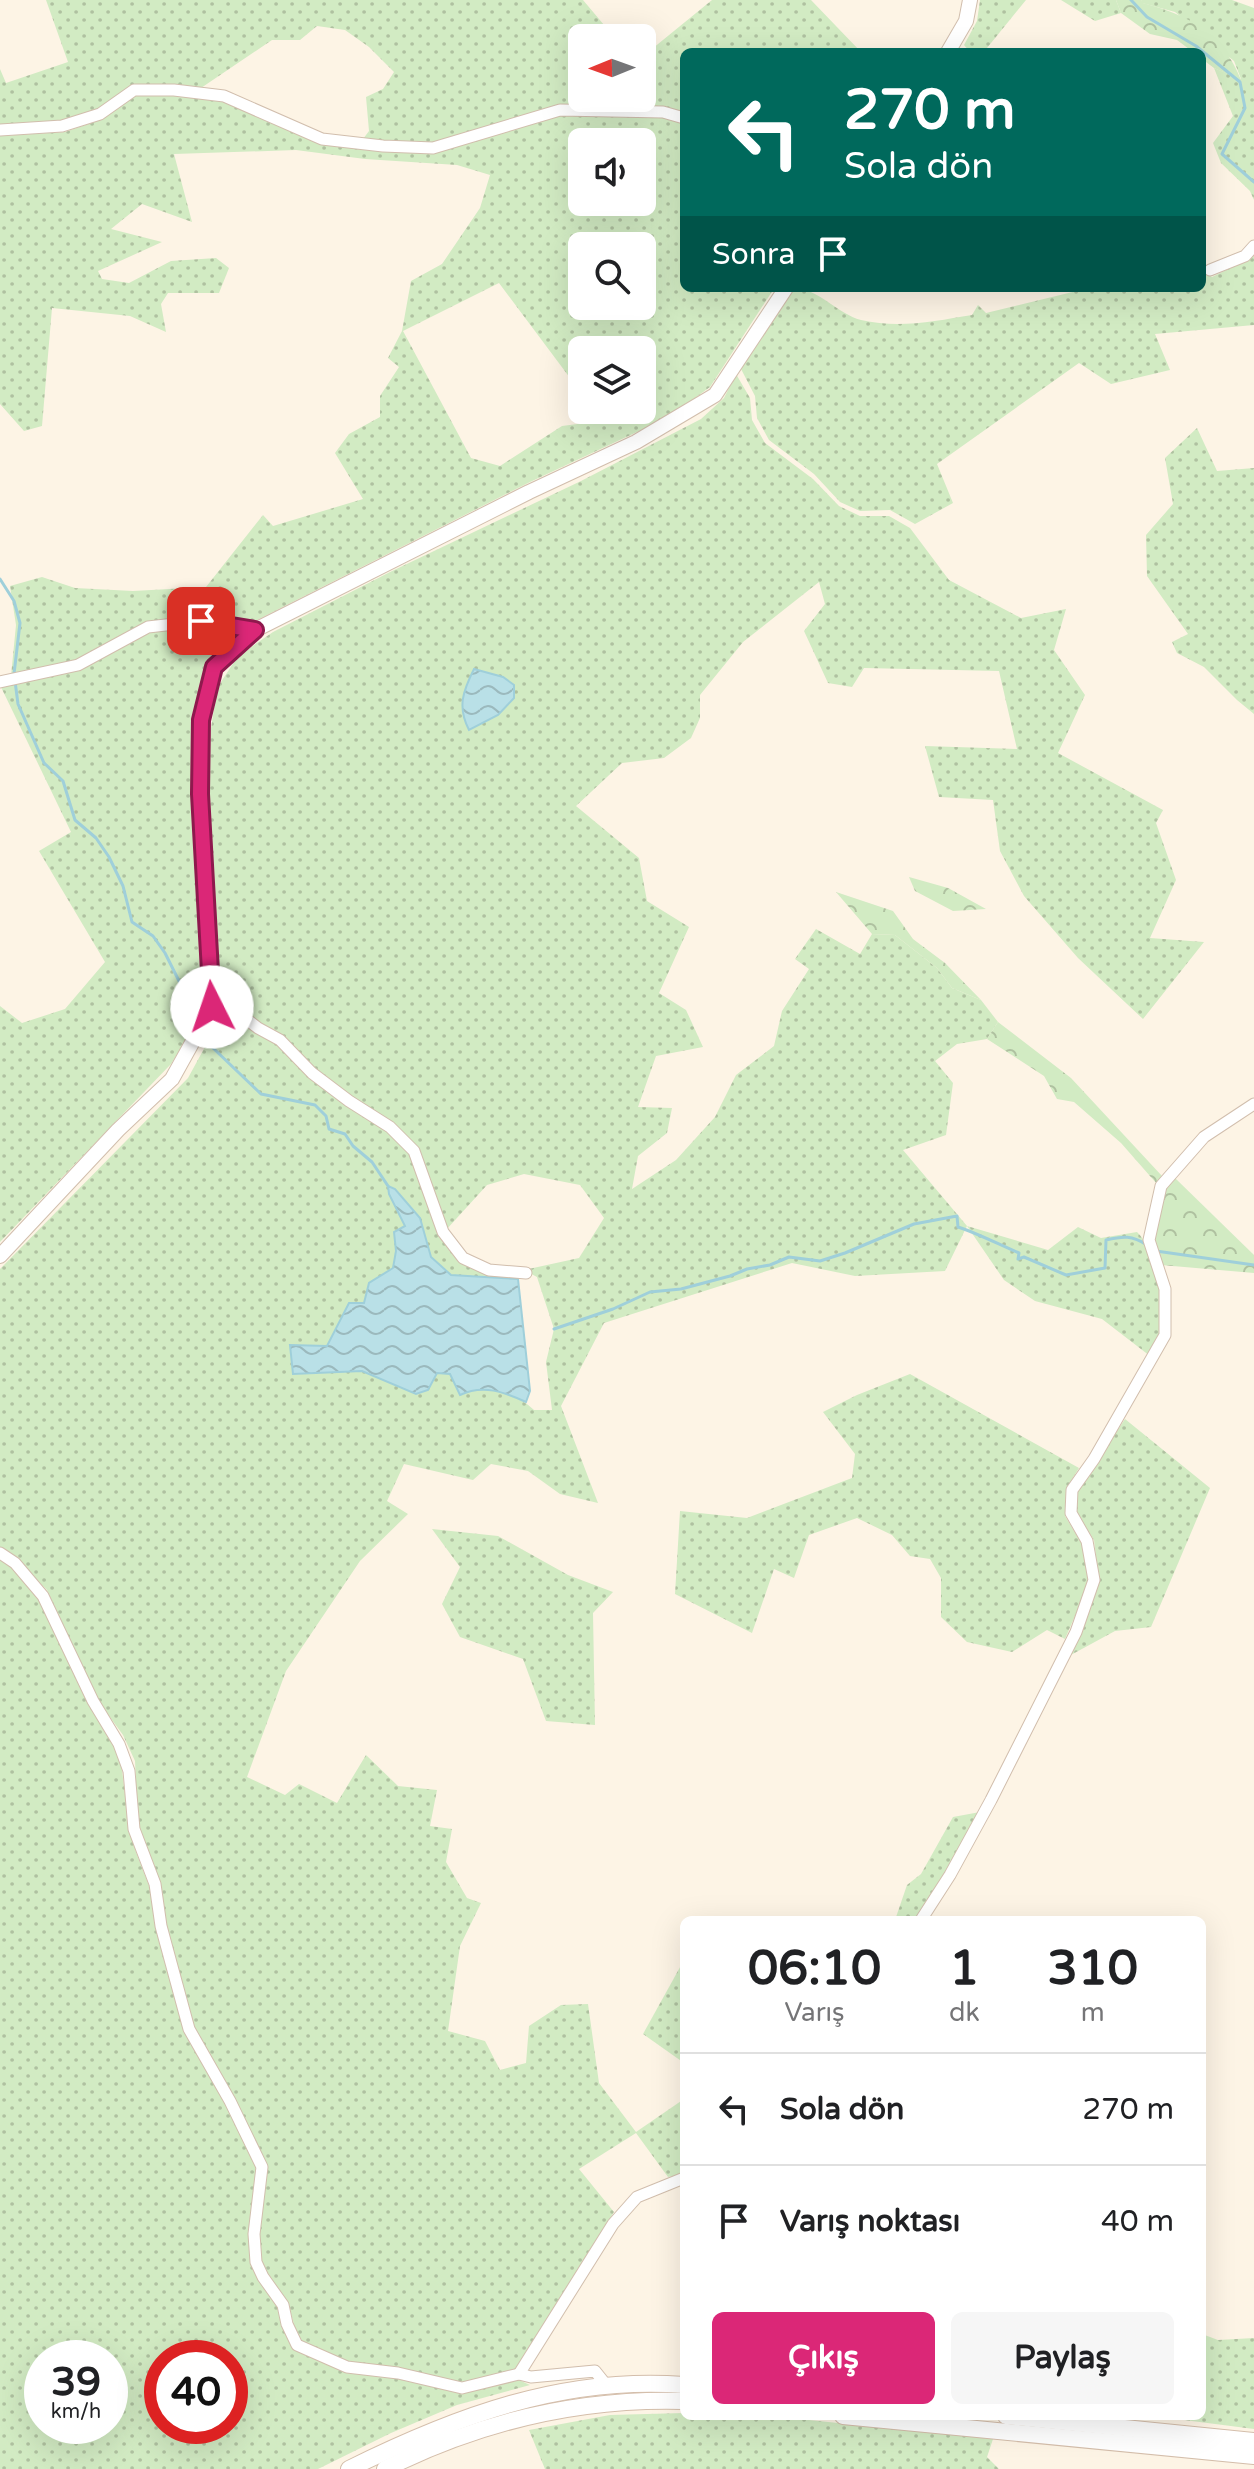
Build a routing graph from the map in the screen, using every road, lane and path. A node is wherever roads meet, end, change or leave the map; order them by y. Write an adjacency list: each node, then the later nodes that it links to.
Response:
1 (970, 0): 2 (street)
2 (950, 48)
3 (680, 117): 4 (street)
4 (0, 130)
5 (1254, 246): 6 (street)
6 (1210, 270)
7 (783, 292): 8 (street)
8 (255, 630): 9 (street); 10 (street)
9 (0, 682)
10 (211, 992): 12 (street); 13 (street)
11 (1254, 1104): 15 (street)
12 (0, 1256)
13 (526, 1273)
14 (0, 1553): 17 (street)
15 (924, 1916)
16 (680, 2180): 17 (street)
17 (519, 2374): 19 (street)
18 (680, 2385): 19 (main road)
19 (607, 2386): 25 (main road)
20 (680, 2401): 26 (main road)
21 (884, 2420): 24 (main road)
22 (1046, 2420): 23 (main road)
23 (1254, 2441)
24 (1254, 2456)
25 (349, 2469)
26 (385, 2469)

